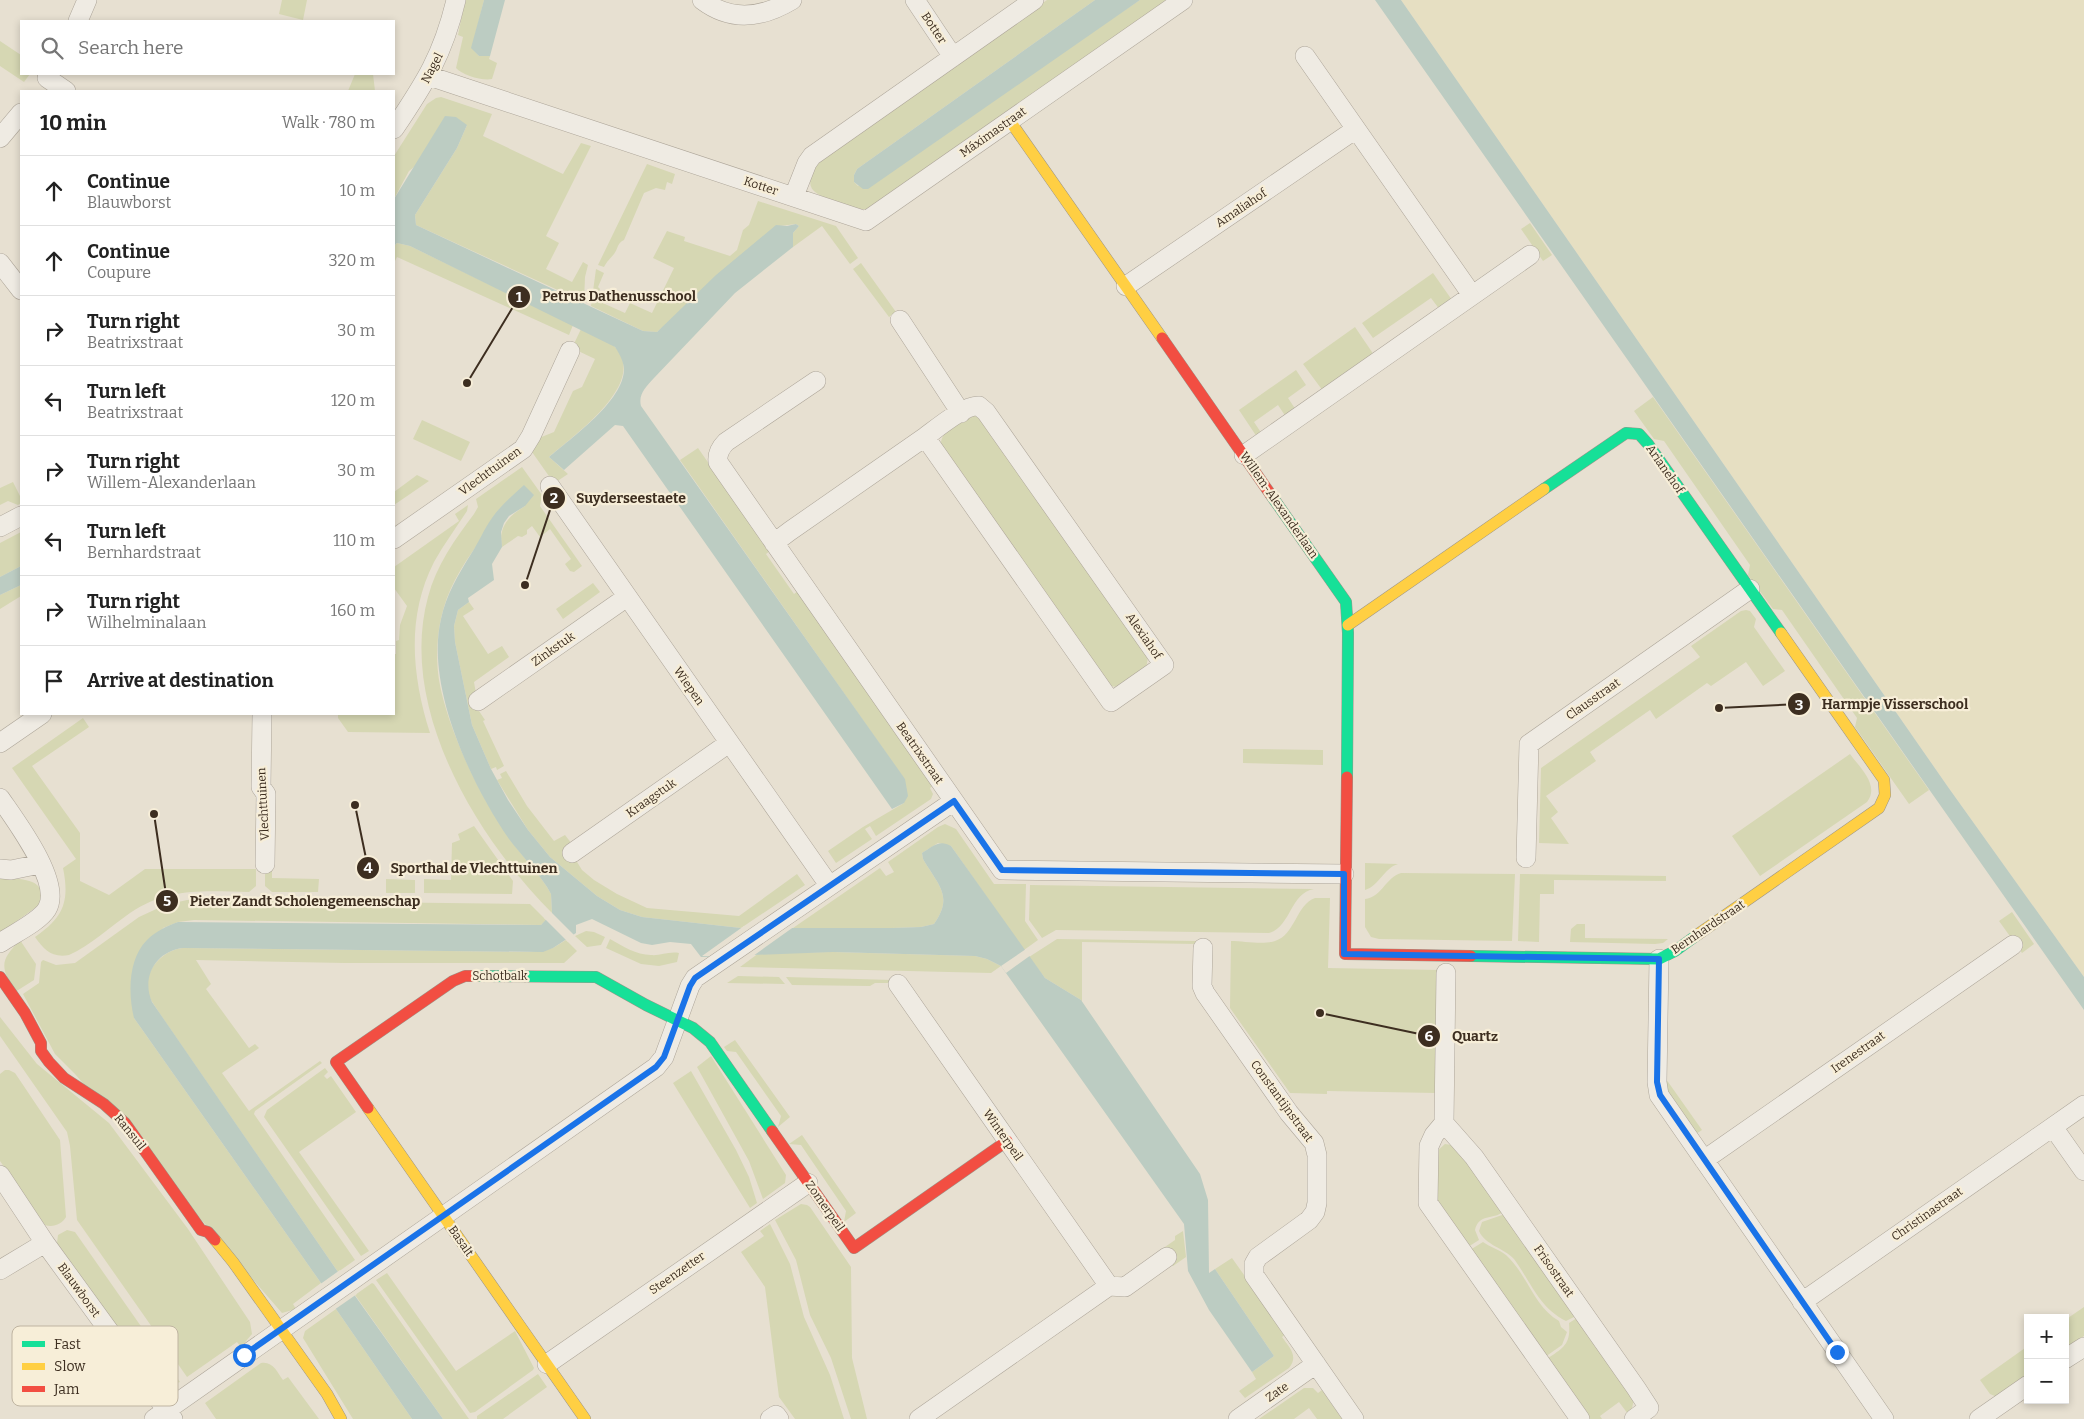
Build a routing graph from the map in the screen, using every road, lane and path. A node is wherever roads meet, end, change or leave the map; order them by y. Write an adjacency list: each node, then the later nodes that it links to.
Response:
1 (87, 0): 8 (street)
2 (456, 0): 11 (street, Nagel)
3 (702, 0): 4 (street)
4 (792, 0)
5 (915, 0): 10 (street, Botter)
6 (1034, 0): 10 (street, Kotter)
7 (1183, 0): 15 (street, Máximastraat)
8 (78, 20)
9 (1305, 56): 17 (street)
10 (953, 57): 19 (street, Kotter)
11 (429, 76): 16 (street, Nagel); 19 (street, Kotter)
12 (45, 81): 13 (street)
13 (64, 90)
14 (20, 114): 18 (street)
15 (1010, 121): 19 (street, Máximastraat); 22 (street, Willem-Alexanderlaan)
16 (395, 127)
17 (1356, 129): 22 (street, Amaliahof); 24 (street)
18 (0, 138)
19 (794, 196)
20 (1530, 255): 24 (street)
21 (0, 263): 23 (street)
22 (1126, 286): 30 (street, Willem-Alexanderlaan)
23 (20, 289)
24 (1472, 296): 30 (street)
25 (900, 320): 28 (street)
26 (570, 351): 34 (street, Vlechttuinen)
27 (816, 381): 35 (street, Beatrixstraat)
28 (961, 413): 29 (street, Alexiahof); 29 (street, Alexiahof)
29 (925, 437): 35 (street, Alexiahof)
30 (1244, 455): 38 (street, Willem-Alexanderlaan)
31 (550, 486): 37 (street, Wiepen)
32 (20, 517): 33 (street)
33 (0, 527)
34 (395, 538)
35 (774, 543): 46 (street, Beatrixstraat)
36 (1750, 589): 38 (street, Arianehof); 44 (street, Arianehof); 48 (street, Clausstraat)
37 (627, 597): 39 (street, Zinkstuk); 43 (street, Wiepen)
38 (1348, 625): 52 (street, Willem-Alexanderlaan)
39 (478, 701)
40 (41, 715): 42 (street)
41 (262, 715): 50 (street, Vlechttuinen)
42 (0, 743)
43 (729, 743): 47 (street, Kraagstuk); 53 (street, Wiepen)
44 (1885, 795): 58 (street, Bernhardstraat)
45 (0, 798): 49 (street)
46 (954, 801): 52 (street, Beatrixstraat); 53 (street, Blauwborst)
47 (572, 853)
48 (1526, 858)
49 (40, 864): 51 (street); 54 (street)
50 (265, 864)
51 (0, 869)
52 (1344, 874): 57 (street, Willem-Alexanderlaan)
53 (829, 885): 62 (street, Blauwborst)
54 (0, 943)
55 (2013, 945): 70 (street, Irenestraat)
56 (1203, 948): 87 (street, Constantijnstraat)
57 (1344, 954): 58 (street, Bernhardstraat)
58 (1659, 959): 70 (street)
59 (1446, 973): 67 (street)
60 (0, 977): 64 (street, Ransuil)
61 (898, 984): 69 (street, Winterpeil)
62 (679, 1021): 65 (street, Schotbalk); 73 (street, Zomerpeil); 74 (street, Blauwborst)
63 (26, 1042): 64 (street, Ransuil)
64 (41, 1051): 75 (street, Ransuil)
65 (336, 1062): 74 (street, Basalt)
66 (2084, 1105): 68 (street, Christinastraat)
67 (1444, 1123): 99 (street); 100 (street, Frisostraat)
68 (2054, 1127): 71 (street); 81 (street, Christinastraat)
69 (1007, 1141): 73 (street, Zomerpeil); 80 (street, Winterpeil)
70 (1704, 1160): 81 (street)
71 (2084, 1171)
72 (0, 1174): 76 (street, Blauwborst)
73 (808, 1183): 86 (street, Steenzetter)
74 (444, 1216): 83 (street, Blauwborst); 86 (street, Basalt)
75 (200, 1230): 77 (street, Ransuil); 83 (street, Ransuil)
76 (45, 1243): 79 (street); 82 (street, Blauwborst)
77 (205, 1246)
78 (1167, 1257): 80 (street)
79 (0, 1270)
80 (1109, 1286): 96 (street)
81 (1802, 1302): 101 (street)
82 (102, 1326)
83 (271, 1337): 90 (street, Blauwborst); 92 (street, Ransuil)
84 (2084, 1346): 85 (street)
85 (2069, 1356)
86 (547, 1364): 93 (street, Basalt)
87 (1316, 1364): 97 (street, Zate); 98 (street, Constantijnstraat)
88 (2024, 1388): 102 (street)
89 (178, 1406): 91 (street, Blauwborst)
90 (178, 1406)
91 (164, 1416)
92 (340, 1419)
93 (585, 1419)
94 (770, 1419): 95 (street)
95 (779, 1419)
96 (919, 1419)
97 (1238, 1419)
98 (1354, 1419)
99 (1580, 1419)
100 (1634, 1419)
101 (1884, 1419)
102 (1980, 1419)

